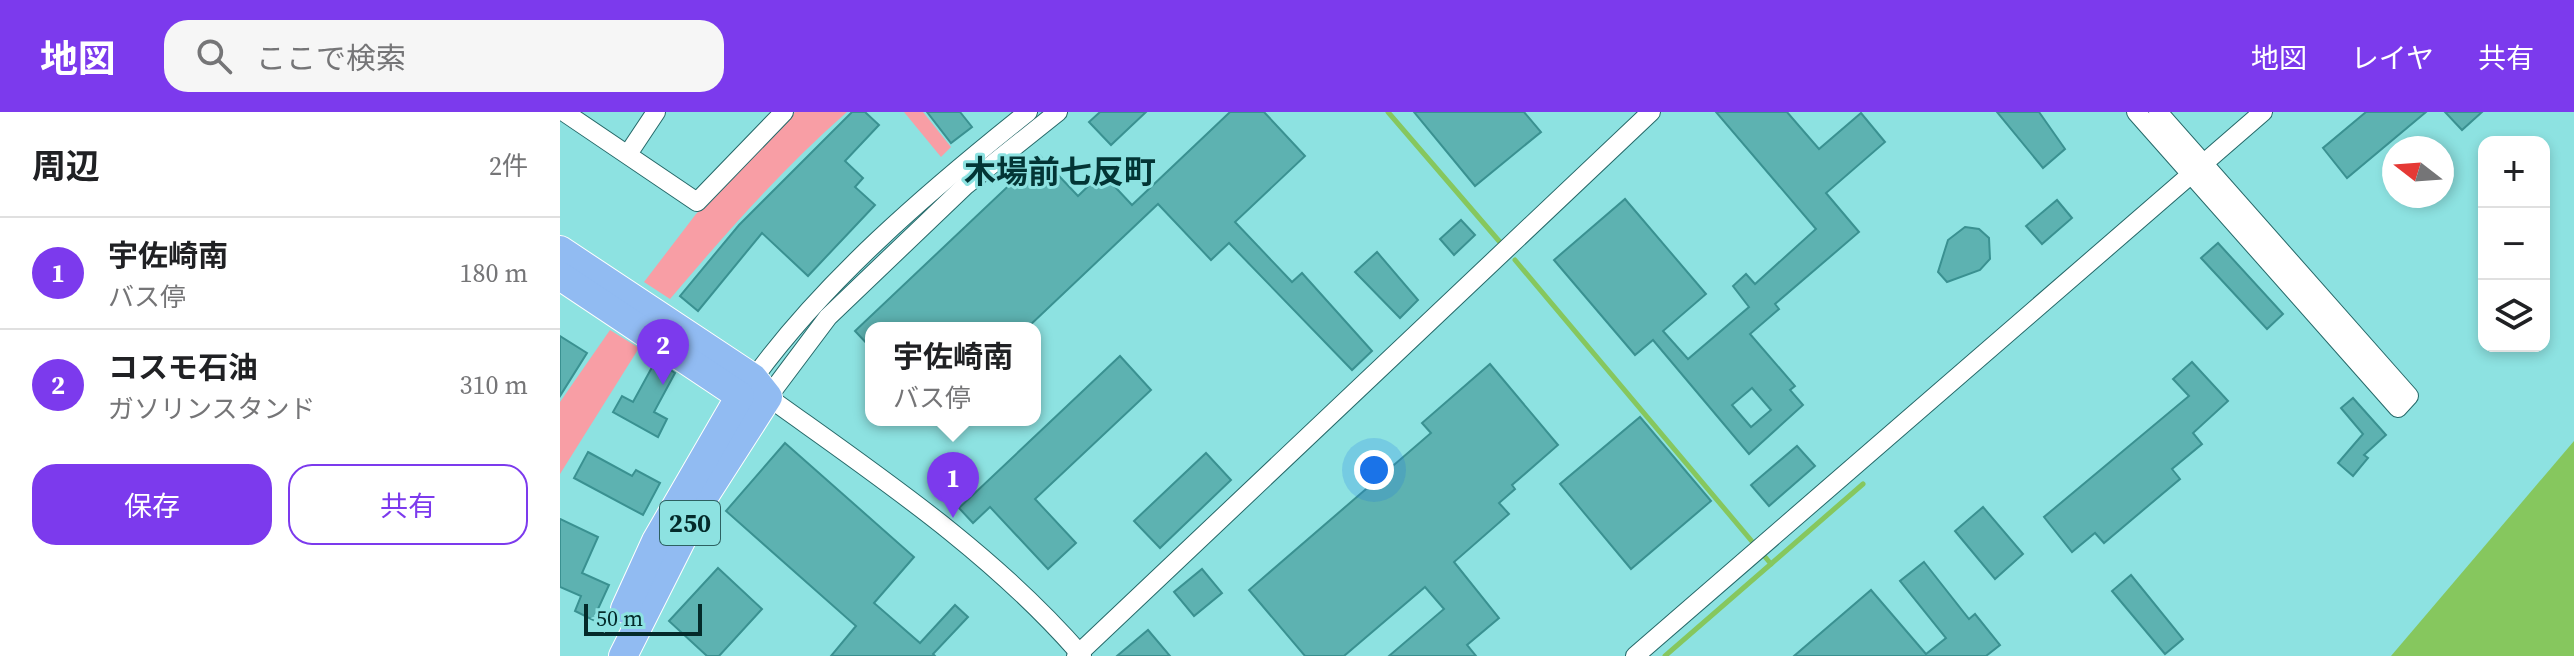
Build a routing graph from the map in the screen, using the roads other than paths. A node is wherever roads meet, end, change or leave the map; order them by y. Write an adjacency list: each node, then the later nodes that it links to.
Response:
1 (564, 112): 10 (street)
2 (656, 112): 10 (street)
3 (784, 112): 10 (street)
4 (1028, 112): 15 (street)
5 (1058, 112): 15 (street)
6 (1651, 112): 16 (street)
7 (2136, 112): 12 (street)
8 (2158, 112): 11 (street)
9 (2263, 112): 11 (street)
10 (628, 154)
11 (2202, 162): 12 (street); 12 (street)
12 (2188, 176): 19 (street)
13 (560, 250): 15 (highway)
14 (560, 276): 15 (highway)
15 (754, 390): 16 (street); 17 (highway, 250); 18 (highway, 250)
16 (1079, 655)
17 (603, 656)
18 (623, 656)
19 (1635, 656)

